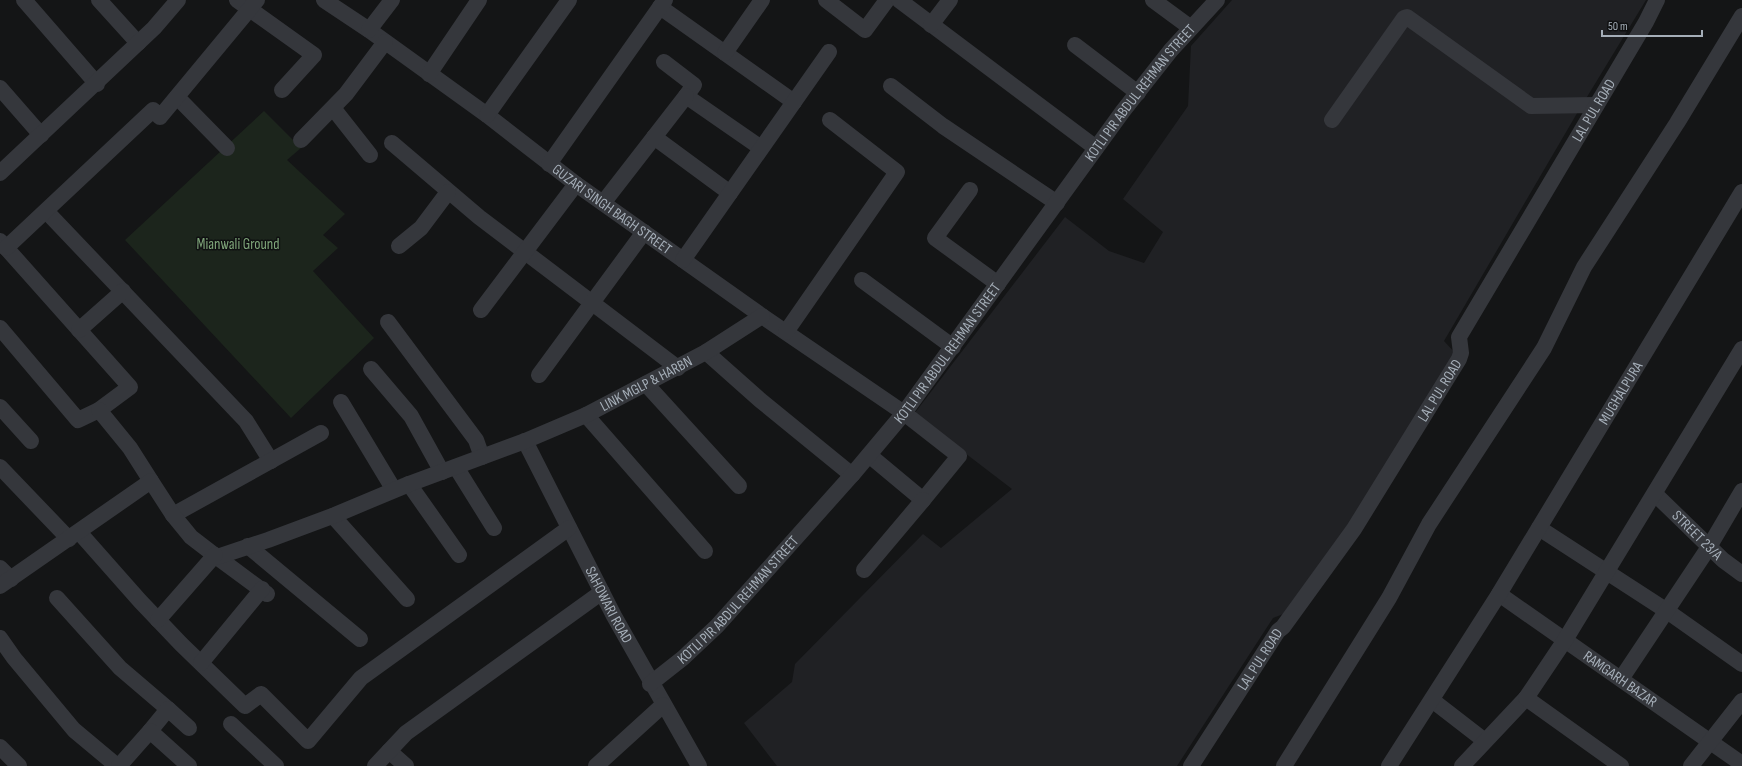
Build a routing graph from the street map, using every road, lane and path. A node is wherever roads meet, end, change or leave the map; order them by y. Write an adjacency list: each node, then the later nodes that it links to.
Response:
1 (24, 0): 29 (street)
2 (99, 0): 23 (street)
3 (178, 0): 23 (street)
4 (324, 0): 21 (street, GUZARI SINGH BAGH STREET)
5 (392, 0): 21 (street)
6 (479, 0): 28 (street)
7 (569, 0): 39 (street)
8 (762, 0): 26 (street)
9 (826, 0): 10 (street)
10 (887, 0)
11 (898, 0): 19 (street)
12 (950, 0): 19 (street)
13 (1153, 0): 20 (street)
14 (1216, 0): 20 (street, KOTLI PIR ABDUL REHMAN STREET)
15 (1657, 0): 37 (street, LAL PUL ROAD)
16 (248, 3): 32 (street); 35 (street)
17 (663, 3): 26 (street); 50 (street)
18 (1742, 16): 154 (street)
19 (932, 25): 48 (street)
20 (1192, 28): 33 (street, KOTLI PIR ABDUL REHMAN STREET)
21 (369, 30): 22 (street, GUZARI SINGH BAGH STREET)
22 (385, 42): 28 (street, GUZARI SINGH BAGH STREET); 38 (street)
23 (138, 43): 29 (street)
24 (1075, 45): 33 (street)
25 (829, 52): 36 (street)
26 (725, 53): 36 (street)
27 (664, 62): 34 (street)
28 (429, 74): 39 (street, GUZARI SINGH BAGH STREET)
29 (97, 84): 42 (street)
30 (891, 86): 58 (street)
31 (0, 88): 42 (street)
32 (282, 90)
33 (1138, 93): 48 (street, KOTLI PIR ABDUL REHMAN STREET)
34 (686, 96): 43 (street); 47 (street)
35 (177, 97): 46 (street); 59 (street)
36 (794, 102): 47 (street)
37 (1596, 105): 41 (street); 153 (street, LAL PUL ROAD)
38 (333, 108): 44 (street); 49 (street)
39 (487, 115): 50 (street, GUZARI SINGH BAGH STREET)
40 (830, 120): 74 (street)
41 (1332, 120)
42 (41, 135): 51 (street)
43 (654, 137): 55 (street); 57 (street)
44 (301, 140)
45 (392, 143): 54 (street)
46 (227, 148)
47 (761, 148): 55 (street)
48 (1096, 148): 58 (street, KOTLI PIR ABDUL REHMAN STREET)
49 (370, 155)
50 (549, 164): 52 (street, GUZARI SINGH BAGH STREET)
51 (0, 173)
52 (576, 184): 57 (street, GUZARI SINGH BAGH STREET); 63 (street)
53 (970, 190): 66 (street)
54 (448, 192): 62 (street); 63 (street)
55 (730, 192): 64 (street)
56 (1742, 192): 107 (street, MUGHALPURA)
57 (603, 203): 60 (street, GUZARI SINGH BAGH STREET)
58 (1057, 203): 66 (street, KOTLI PIR ABDUL REHMAN STREET)
59 (46, 211): 61 (street); 67 (street)
60 (644, 232): 64 (street, GUZARI SINGH BAGH STREET); 68 (street)
61 (3, 245): 73 (street)
62 (399, 246)
63 (525, 251): 68 (street); 69 (street)
64 (683, 260): 70 (street, GUZARI SINGH BAGH STREET)
65 (862, 280): 75 (street)
66 (998, 284): 75 (street, KOTLI PIR ABDUL REHMAN STREET)
67 (123, 291): 73 (street); 92 (street)
68 (592, 302): 78 (street); 80 (street)
69 (481, 310)
70 (762, 316): 74 (street, GUZARI SINGH BAGH STREET); 77 (street, LINK MGLP & HARBN)
71 (388, 322): 91 (street)
72 (0, 328): 84 (street)
73 (79, 330): 84 (street)
74 (786, 332): 85 (street, GUZARI SINGH BAGH STREET)
75 (953, 347): 85 (street, KOTLI PIR ABDUL REHMAN STREET)
76 (1742, 349): 101 (street)
77 (706, 352): 78 (street, LINK MGLP & HARBN); 95 (street)
78 (678, 368): 81 (street, LINK MGLP & HARBN)
79 (371, 369): 94 (street)
80 (538, 375)
81 (646, 384): 86 (street, LINK MGLP & HARBN); 98 (street)
82 (341, 402): 99 (street)
83 (0, 408): 88 (street)
84 (99, 410): 96 (street)
85 (904, 413): 90 (street, KOTLI PIR ABDUL REHMAN STREET); 102 (street, GUZARI SINGH BAGH STREET)
86 (586, 415): 89 (street, LINK MGLP & HARBN); 111 (street)
87 (321, 433): 92 (street)
88 (31, 441)
89 (525, 441): 91 (street, LINK MGLP & HARBN); 106 (street, SAHOWARI ROAD)
90 (869, 455): 95 (street, KOTLI PIR ABDUL REHMAN STREET); 102 (street)
91 (482, 457): 94 (street, LINK MGLP & HARBN)
92 (271, 461): 103 (street)
93 (0, 467): 108 (street)
94 (449, 470): 97 (street, LINK MGLP & HARBN); 105 (street)
95 (852, 475): 130 (street, KOTLI PIR ABDUL REHMAN STREET)
96 (151, 481): 103 (street); 108 (street)
97 (409, 484): 99 (street, LINK MGLP & HARBN); 112 (street)
98 (739, 486)
99 (394, 490): 104 (street, LINK MGLP & HARBN)
100 (1742, 492): 110 (street)
101 (1655, 494): 110 (street, STREET 23/A); 115 (street)
102 (923, 500): 114 (street)
103 (173, 515): 113 (street)
104 (333, 516): 109 (street, LINK MGLP & HARBN); 121 (street)
105 (494, 528)
106 (569, 528): 118 (street, SAHOWARI ROAD); 127 (street)
107 (1539, 528): 115 (street); 119 (street, MUGHALPURA)
108 (74, 535): 117 (street); 123 (street)
109 (248, 546): 113 (street, LINK MGLP & HARBN); 125 (street)
110 (1709, 547): 116 (street, STREET 23/A); 122 (street)
111 (705, 551)
112 (459, 555)
113 (216, 556): 123 (street); 127 (street)
114 (864, 570)
115 (1607, 572): 122 (street); 126 (street)
116 (1742, 574)
117 (4, 578)
118 (602, 592): 130 (street, SAHOWARI ROAD); 142 (street)
119 (1499, 594): 126 (street, RAMGARH BAZAR); 132 (street, MUGHALPURA)
120 (57, 598): 135 (street)
121 (407, 599)
122 (1667, 611): 128 (street); 129 (street)
123 (158, 620): 127 (street)
124 (0, 638): 146 (street)
125 (360, 639)
126 (1565, 640): 129 (street, RAMGARH BAZAR); 131 (street)
127 (201, 663)
128 (1742, 664)
129 (1621, 679): 140 (street, RAMGARH BAZAR)
130 (650, 684): 134 (street, SAHOWARI ROAD)
131 (1526, 698): 139 (street); 156 (street)
132 (1432, 700): 139 (street); 144 (street, MUGHALPURA)
133 (1742, 701): 140 (street)
134 (663, 705): 151 (street); 152 (street, SAHOWARI ROAD)
135 (168, 709): 137 (street); 138 (street)
136 (231, 724): 148 (street)
137 (189, 728)
138 (150, 731): 146 (street); 147 (street)
139 (1485, 741): 155 (street)
140 (1710, 742): 143 (street, RAMGARH BAZAR); 157 (street)
141 (0, 746): 145 (street)
142 (389, 751): 149 (street); 150 (street)
143 (1742, 764)
144 (1391, 765)
145 (19, 766)
146 (118, 766)
147 (188, 766)
148 (276, 766)
149 (375, 766)
150 (406, 766)
151 (596, 766)
152 (697, 766)
153 (1191, 766)
154 (1284, 766)
155 (1462, 766)
156 (1621, 766)
157 (1691, 766)

